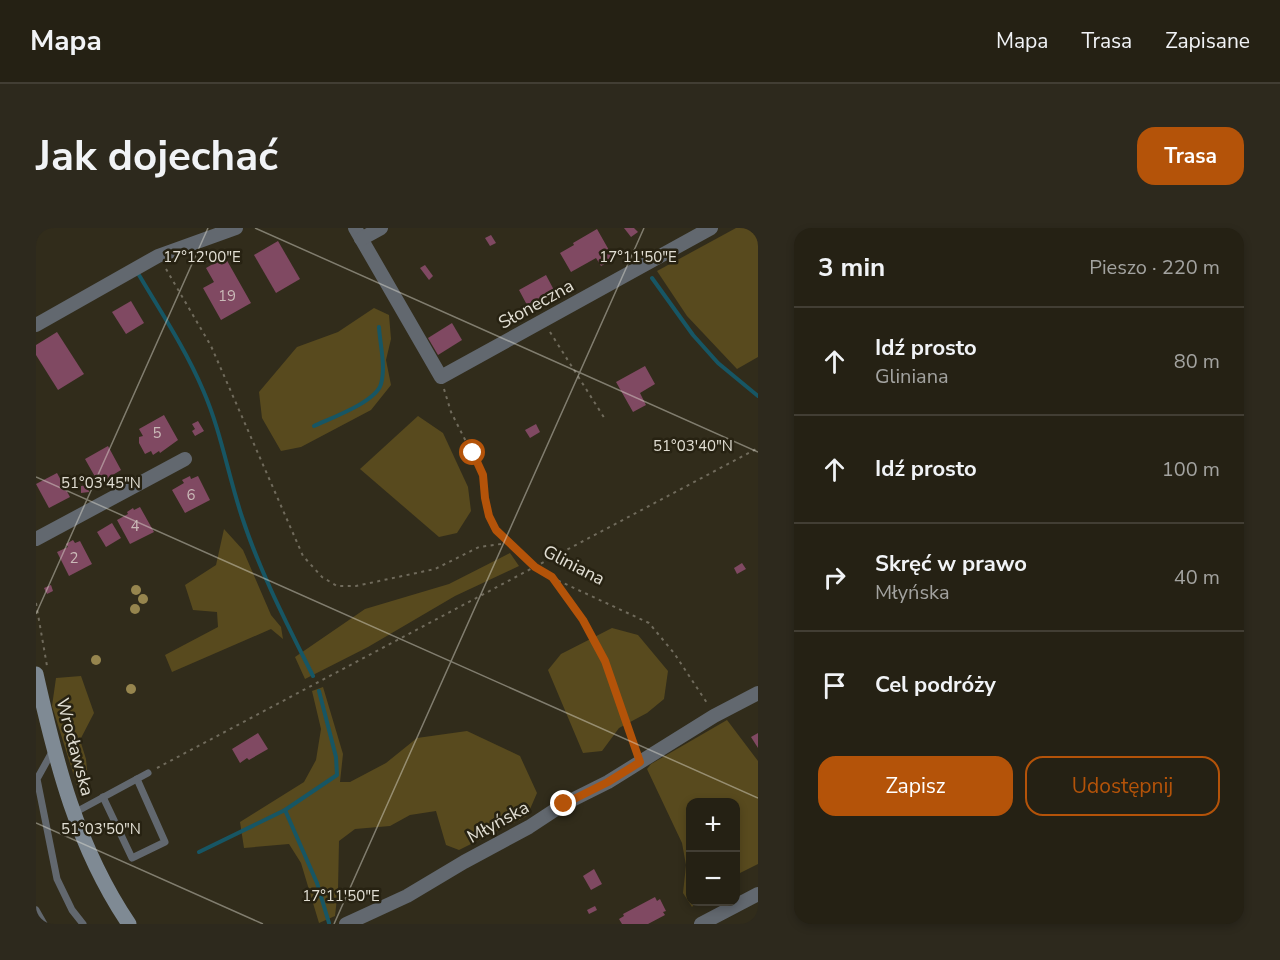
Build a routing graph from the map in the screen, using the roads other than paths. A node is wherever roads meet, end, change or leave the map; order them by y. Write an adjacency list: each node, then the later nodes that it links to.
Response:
1 (236, 228): 5 (street)
2 (381, 228): 4 (street)
3 (711, 228): 4 (street, Słoneczna)
4 (358, 233)
5 (36, 325)
6 (185, 459): 7 (street)
7 (36, 539)
8 (41, 670): 10 (main road, Wrocławska)
9 (758, 693): 20 (street, Młyńska)
10 (53, 750): 14 (main road, Wrocławska); 18 (lane)
11 (148, 773): 12 (lane)
12 (137, 779): 13 (lane); 13 (lane)
13 (103, 797): 14 (lane)
14 (72, 813): 19 (main road, Wrocławska)
15 (758, 894): 21 (street)
16 (36, 910): 17 (lane)
17 (44, 924)
18 (82, 924)
19 (129, 924)
20 (346, 924)
21 (701, 924)

